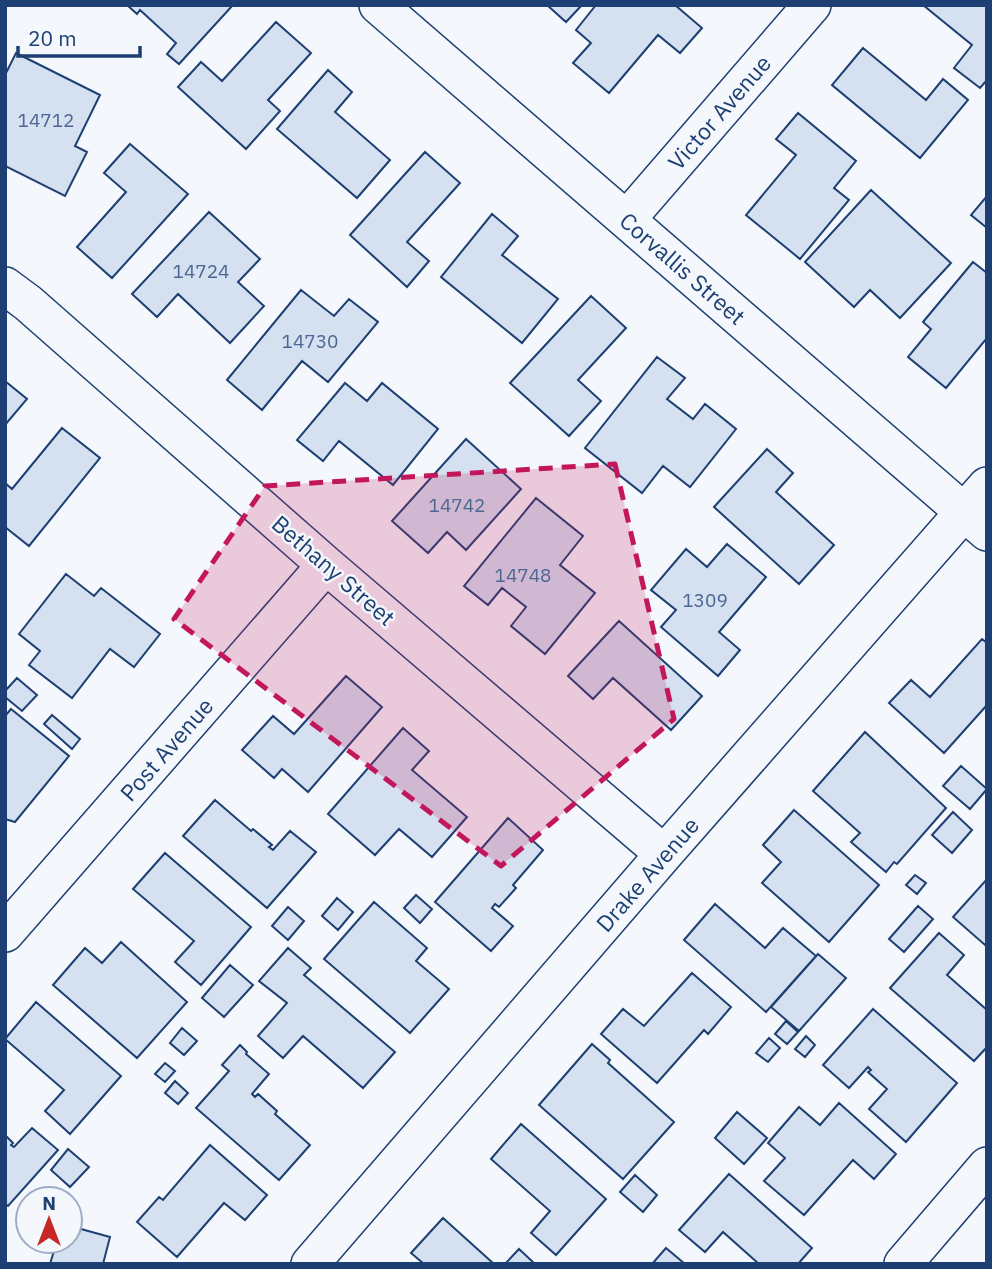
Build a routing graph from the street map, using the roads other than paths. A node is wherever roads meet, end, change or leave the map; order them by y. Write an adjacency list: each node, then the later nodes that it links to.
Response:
1 (378, 5): 3 (street, Corvallis Street)
2 (812, 5): 3 (street, Victor Avenue)
3 (627, 219): 5 (street, Corvallis Street)
4 (5, 286): 6 (street, Bethany Street)
5 (979, 510): 7 (street, Drake Avenue)
6 (327, 565): 7 (street, Bethany Street); 8 (street, Post Avenue)
7 (664, 854): 10 (street, Drake Avenue)
8 (5, 933)
9 (987, 1166): 11 (street)
10 (310, 1264)
11 (903, 1264)

